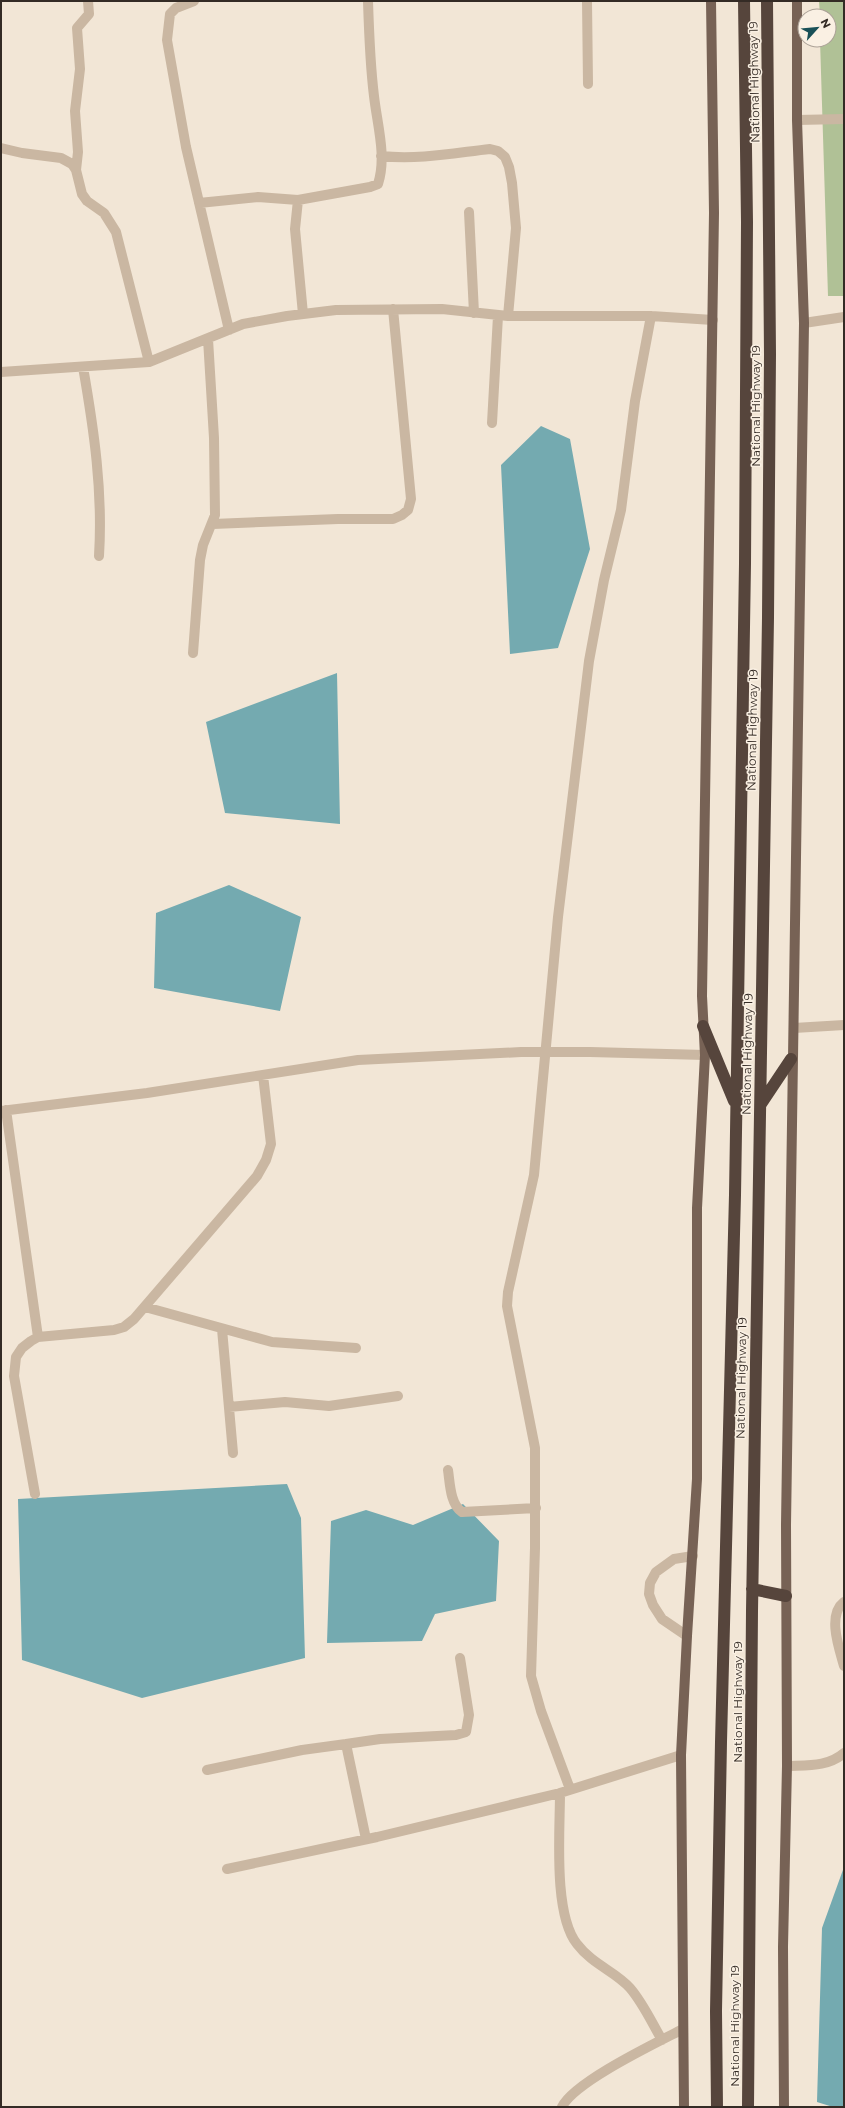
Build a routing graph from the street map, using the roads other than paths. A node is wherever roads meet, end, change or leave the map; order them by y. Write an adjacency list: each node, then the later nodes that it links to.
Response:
1 (88, 1): 14 (street)
2 (194, 1): 16 (street)
3 (368, 1): 13 (street)
4 (587, 1): 9 (street)
5 (711, 1): 24 (main road)
6 (744, 1): 43 (highway)
7 (767, 1): 42 (highway, National Highway 19)
8 (797, 1): 11 (main road)
9 (588, 84)
10 (844, 119): 11 (street)
11 (797, 120): 25 (main road)
12 (1, 148): 14 (street)
13 (381, 156): 15 (street); 21 (street)
14 (76, 170): 28 (street)
15 (298, 200): 16 (street); 20 (street)
16 (199, 203): 26 (street)
17 (469, 212): 19 (street)
18 (393, 309): 19 (street); 20 (street); 32 (street)
19 (474, 313): 21 (street)
20 (303, 314): 26 (street)
21 (503, 316): 22 (street); 31 (street)
22 (651, 316): 24 (street); 38 (street)
23 (844, 317): 25 (street)
24 (713, 320): 36 (main road)
25 (804, 323): 37 (main road)
26 (229, 330): 27 (street)
27 (208, 339): 28 (street); 32 (street)
28 (148, 362): 29 (street)
29 (83, 367): 30 (street); 33 (street)
30 (1, 372)
31 (492, 423)
32 (213, 524): 34 (street)
33 (99, 556)
34 (193, 653)
35 (844, 1025): 37 (street)
36 (703, 1026): 39 (main road); 43 (highway)
37 (794, 1028): 40 (main road)
38 (544, 1052): 39 (street); 41 (street); 54 (street)
39 (705, 1055): 55 (main road)
40 (792, 1059): 42 (highway); 57 (main road)
41 (263, 1075): 44 (street); 45 (street)
42 (760, 1105): 56 (highway, National Highway 19)
43 (736, 1106): 74 (highway)
44 (4, 1111): 47 (street)
45 (145, 1307): 46 (street); 47 (street)
46 (222, 1329): 48 (street); 50 (street)
47 (38, 1337): 53 (street)
48 (356, 1348)
49 (398, 1396): 50 (street)
50 (229, 1407): 51 (street)
51 (233, 1454)
52 (448, 1470): 54 (street)
53 (35, 1494)
54 (536, 1508): 67 (street)
55 (693, 1556): 59 (main road); 59 (street)
56 (752, 1589): 57 (highway); 75 (highway, National Highway 19)
57 (786, 1596): 65 (main road)
58 (844, 1602): 61 (street)
59 (687, 1636): 64 (main road)
60 (460, 1658): 62 (street)
61 (844, 1666)
62 (346, 1744): 66 (street); 68 (street)
63 (844, 1753): 65 (street)
64 (681, 1755): 67 (street); 70 (main road)
65 (787, 1766): 76 (main road)
66 (207, 1770)
67 (565, 1791): 68 (street); 71 (street)
68 (366, 1839): 69 (street)
69 (227, 1869)
70 (683, 2029): 71 (street); 73 (main road)
71 (662, 2040): 72 (street)
72 (562, 2107)
73 (684, 2107)
74 (717, 2107)
75 (748, 2107)
76 (784, 2107)

